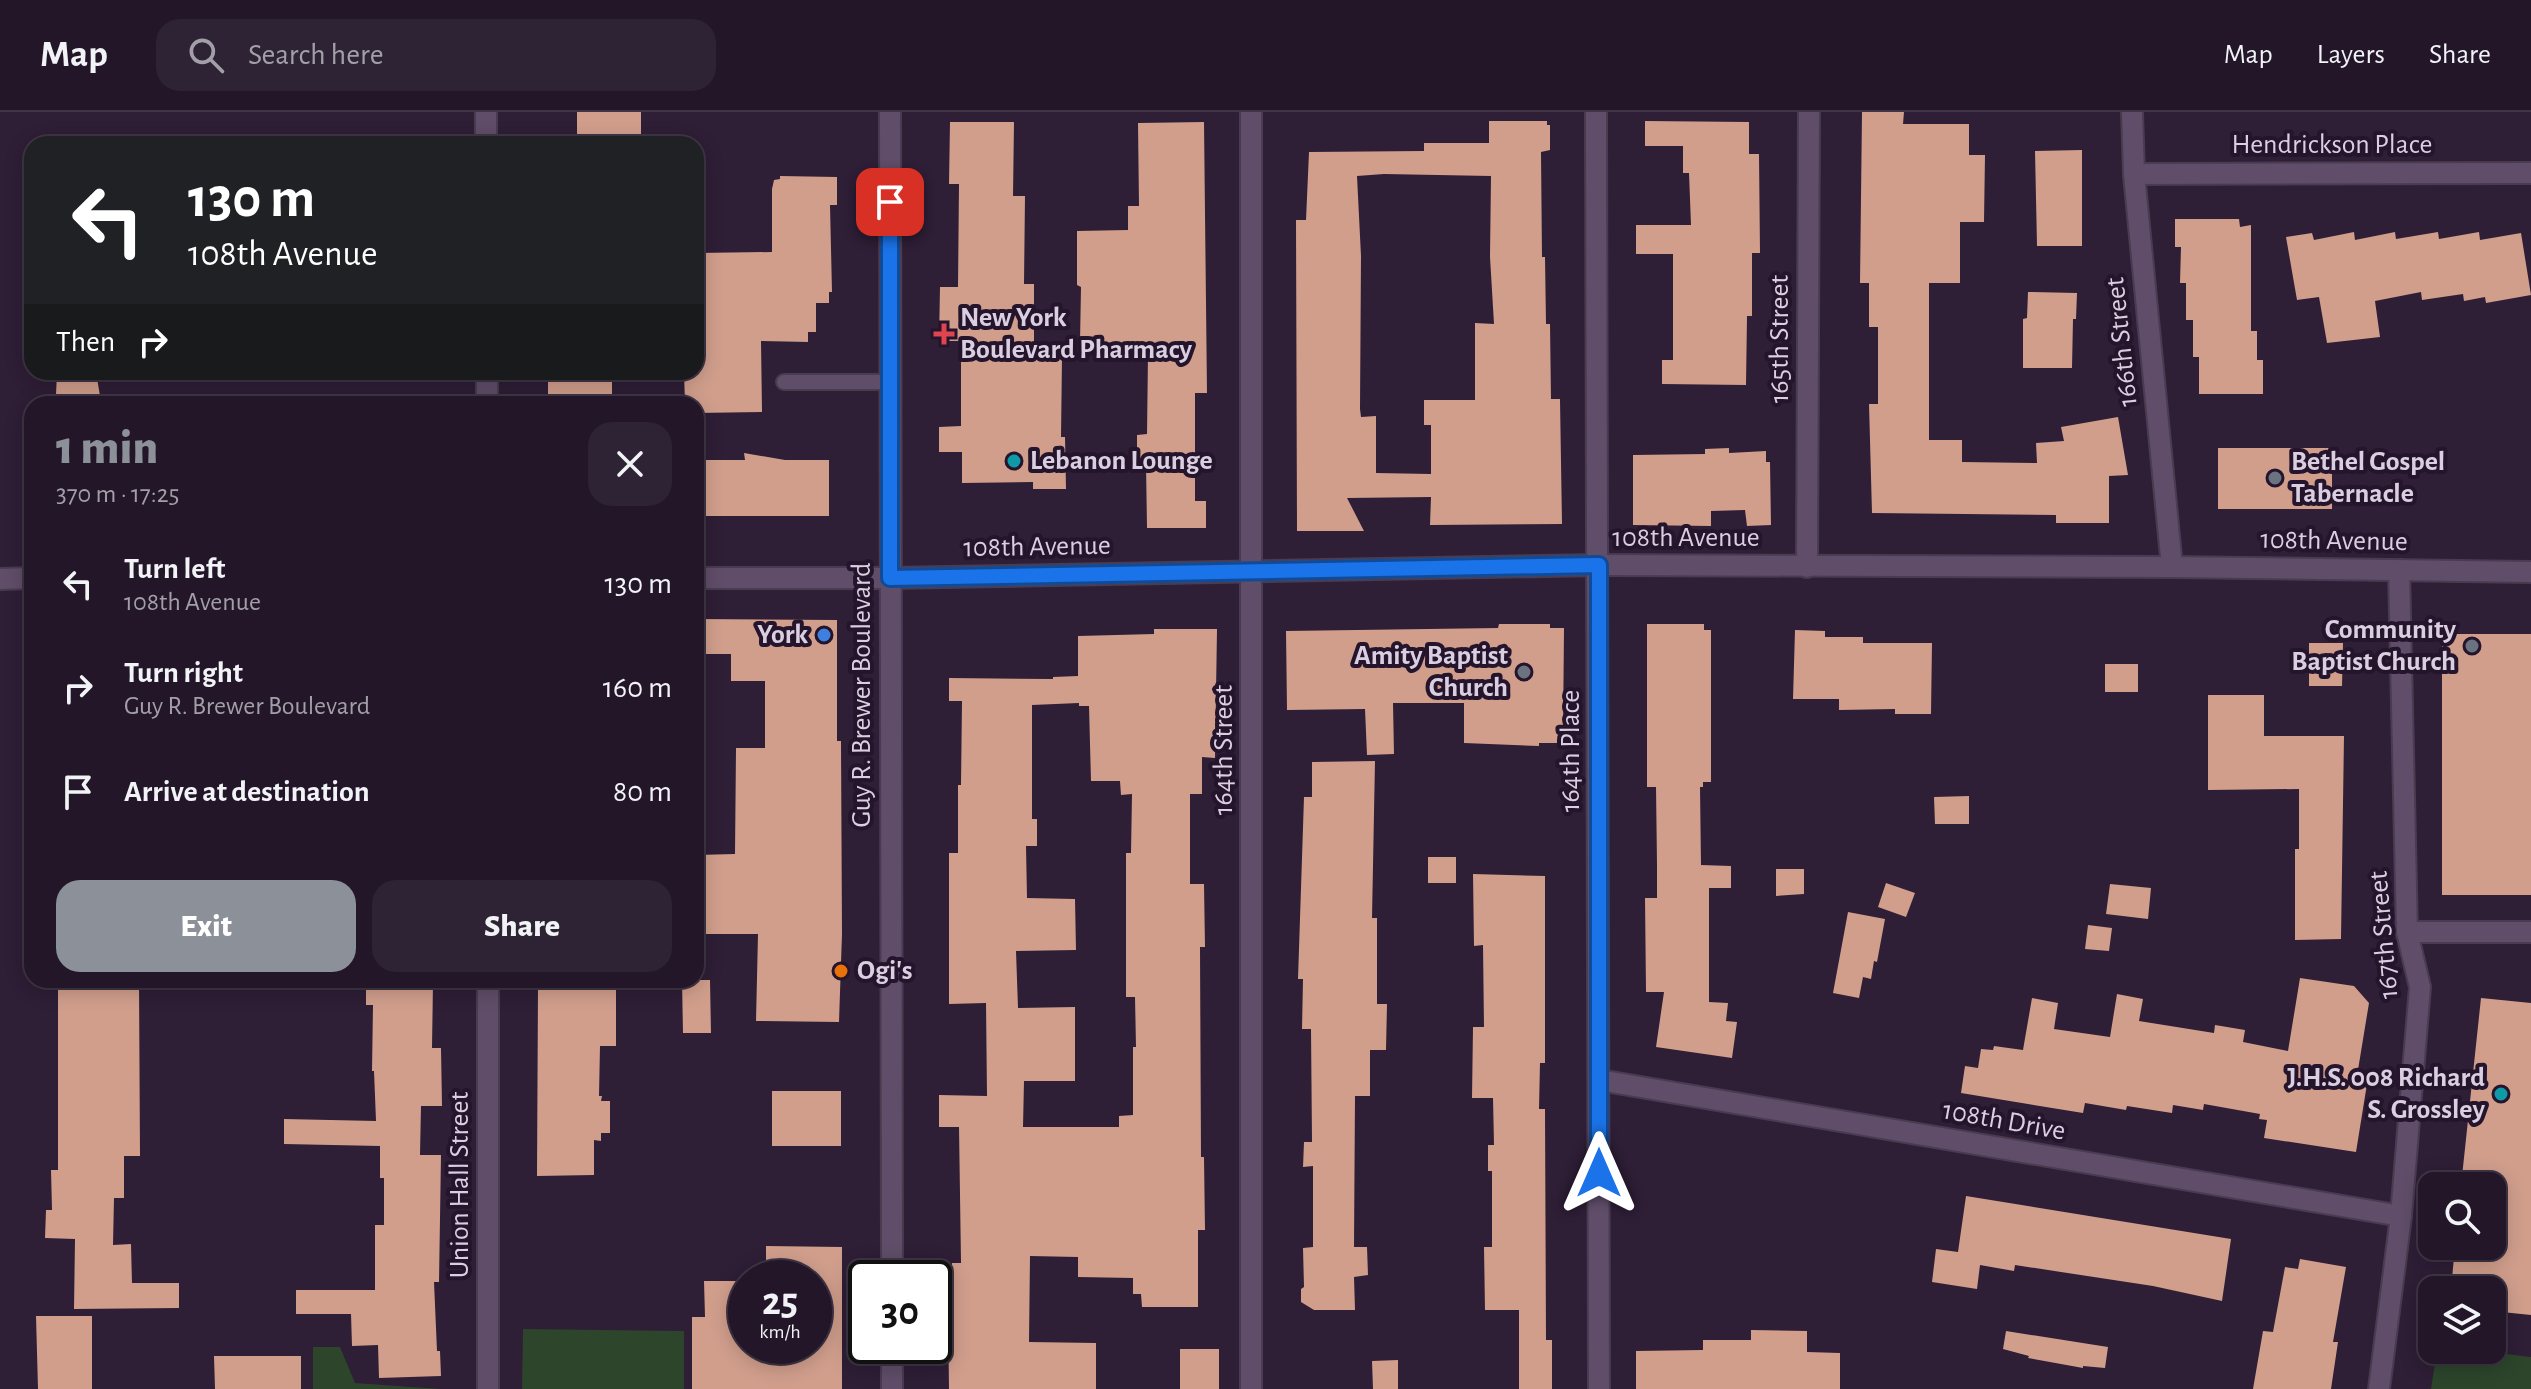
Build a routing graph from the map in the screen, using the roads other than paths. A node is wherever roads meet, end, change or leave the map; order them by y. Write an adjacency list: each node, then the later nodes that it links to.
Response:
1 (486, 112): 7 (street)
2 (890, 112): 11 (street, Guy R. Brewer Boulevard)
3 (1251, 112): 15 (street, 164th Street)
4 (1596, 112): 12 (street, 164th Place)
5 (1809, 112): 13 (street, 165th Street)
6 (2132, 112): 9 (street, 166th Street)
7 (486, 136)
8 (2531, 173): 9 (street, Hendrickson Place)
9 (2134, 174): 14 (street, 166th Street)
10 (784, 382): 11 (lane)
11 (890, 382): 20 (street, Guy R. Brewer Boulevard)
12 (1599, 565): 13 (street, 108th Avenue); 15 (street, 108th Avenue); 25 (street, 164th Place)
13 (1807, 567): 14 (street, 108th Avenue)
14 (2172, 567): 16 (street, 108th Avenue)
15 (1252, 570): 20 (street, 108th Avenue); 31 (street, 164th Street)
16 (2399, 570): 17 (street, 108th Avenue); 22 (street, 167th Street)
17 (2531, 572)
18 (24, 578): 21 (street)
19 (704, 578): 20 (street, 108th Avenue)
20 (890, 578): 27 (street, Guy R. Brewer Boulevard)
21 (0, 579)
22 (2407, 932): 23 (street); 26 (street, 167th Street)
23 (2531, 932)
24 (488, 988): 29 (street, Union Hall Street)
25 (1599, 1080): 26 (street, 108th Drive); 32 (street, 164th Place)
26 (2401, 1216): 33 (street, 167th Street)
27 (892, 1260)
28 (892, 1364): 30 (street)
29 (488, 1389)
30 (892, 1389)
31 (1251, 1389)
32 (1599, 1389)
33 (2379, 1389)

